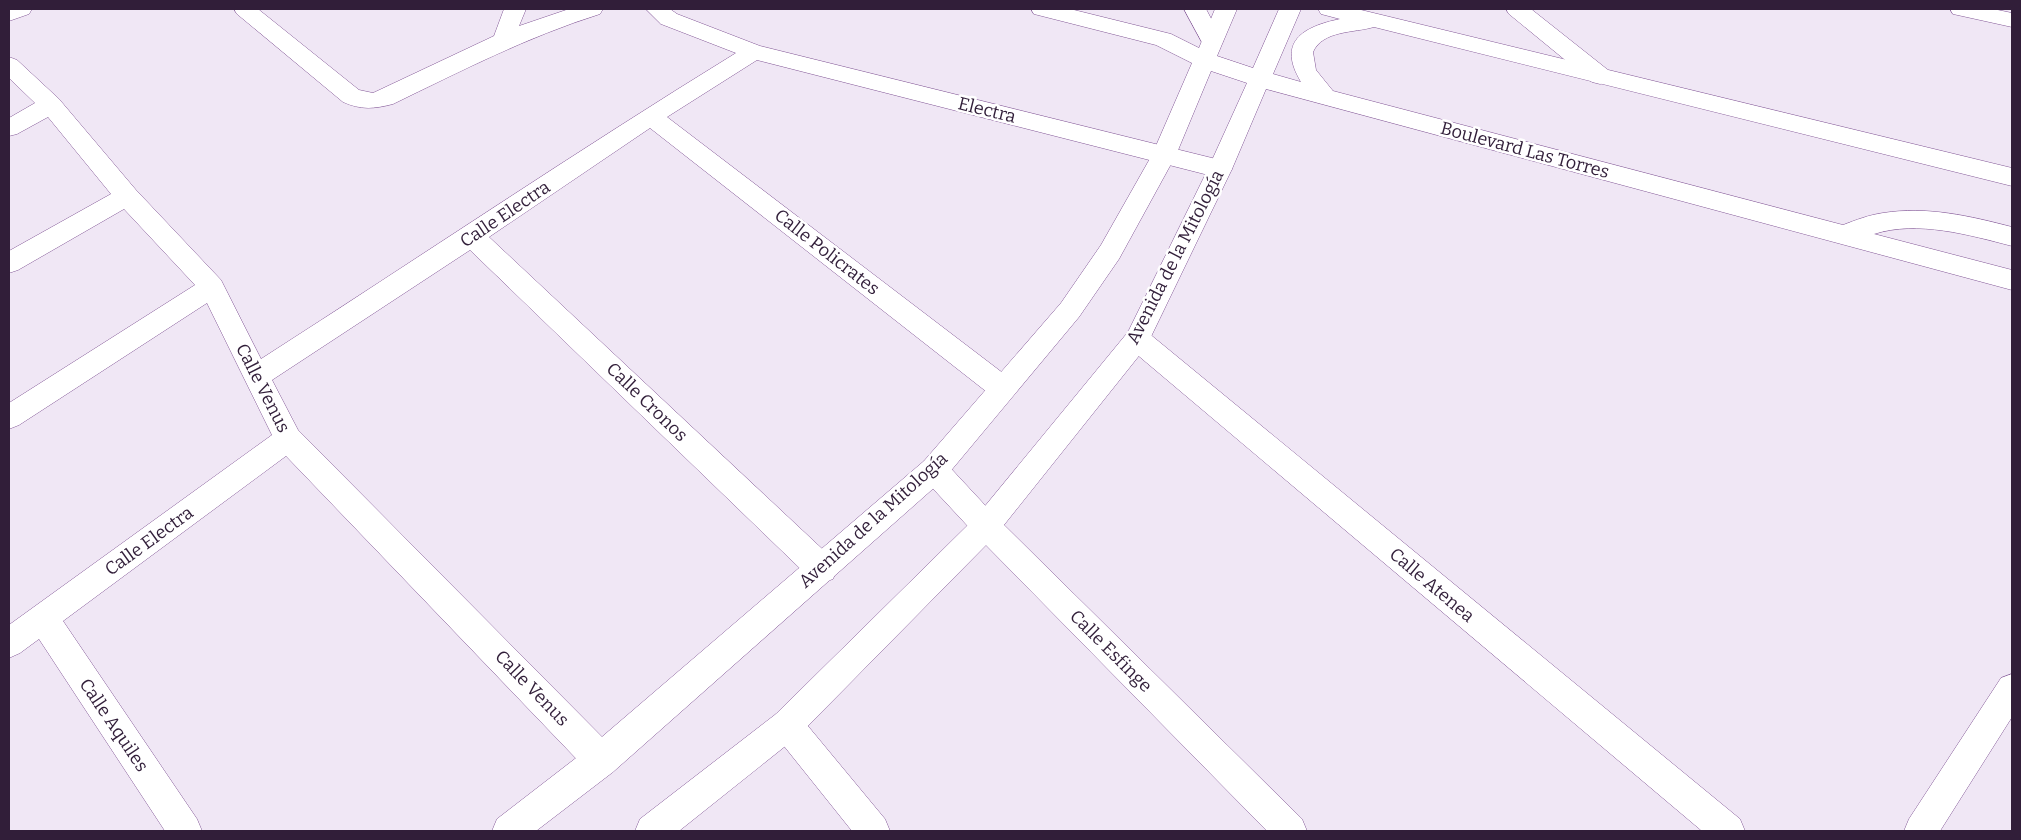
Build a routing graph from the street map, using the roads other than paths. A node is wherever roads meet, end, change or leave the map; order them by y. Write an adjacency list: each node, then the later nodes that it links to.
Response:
1 (21, 9): 13 (street)
2 (245, 9): 16 (street)
3 (515, 9): 16 (street)
4 (592, 9): 16 (street)
5 (658, 9): 18 (street, Electra)
6 (1042, 9): 17 (street, Boulevard Las Torres)
7 (1195, 9): 17 (street)
8 (1226, 9): 17 (street, Avenida de la Mitología)
9 (1290, 9): 21 (street, Avenida de la Mitología)
10 (1329, 9): 14 (street)
11 (1517, 9): 20 (street)
12 (1961, 9): 15 (street)
13 (9, 14)
14 (1375, 20): 20 (street); 22 (street)
15 (2012, 20)
16 (502, 41)
17 (1208, 50): 21 (street, Boulevard Las Torres); 26 (street, Avenida de la Mitología)
18 (754, 52): 24 (street, Calle Electra); 26 (street, Electra)
19 (9, 65): 23 (street, Calle Venus)
20 (1600, 76): 28 (street)
21 (1260, 79): 22 (street, Boulevard Las Torres); 27 (street, Avenida de la Mitología)
22 (1327, 98): 30 (street, Boulevard Las Torres)
23 (51, 106): 25 (street); 29 (street, Calle Venus)
24 (651, 116): 31 (street, Calle Electra); 38 (street, Calle Policrates)
25 (9, 128)
26 (1164, 154): 27 (street, Electra); 38 (street, Avenida de la Mitología)
27 (1220, 169): 36 (street, Avenida de la Mitología)
28 (2012, 177)
29 (127, 196): 33 (street); 35 (street, Calle Venus)
30 (1843, 235): 32 (street); 34 (street, Boulevard Las Torres)
31 (472, 236): 37 (street, Calle Electra); 43 (street, Calle Cronos)
32 (2012, 236)
33 (9, 263)
34 (2012, 280)
35 (212, 287): 37 (street, Calle Venus); 39 (street)
36 (1137, 339): 42 (street, Avenida de la Mitología); 54 (street, Calle Atenea)
37 (257, 376): 40 (street, Calle Venus)
38 (1002, 388): 41 (street, Avenida de la Mitología)
39 (9, 417)
40 (288, 439): 44 (street, Calle Electra); 48 (street, Calle Venus)
41 (934, 470): 42 (street, Calle Esfinge); 43 (street, Avenida de la Mitología)
42 (986, 526): 47 (street, Avenida de la Mitología); 53 (street, Calle Esfinge)
43 (822, 569): 48 (street, Avenida de la Mitología)
44 (43, 618): 45 (street, Calle Electra); 49 (street, Calle Aquiles)
45 (9, 643)
46 (2012, 689): 55 (street)
47 (787, 725): 51 (street, Avenida de la Mitología); 52 (street)
48 (601, 760): 50 (street, Avenida de la Mitología)
49 (185, 831)
50 (510, 831)
51 (652, 831)
52 (874, 831)
53 (1290, 831)
54 (1728, 831)
55 (1922, 831)

